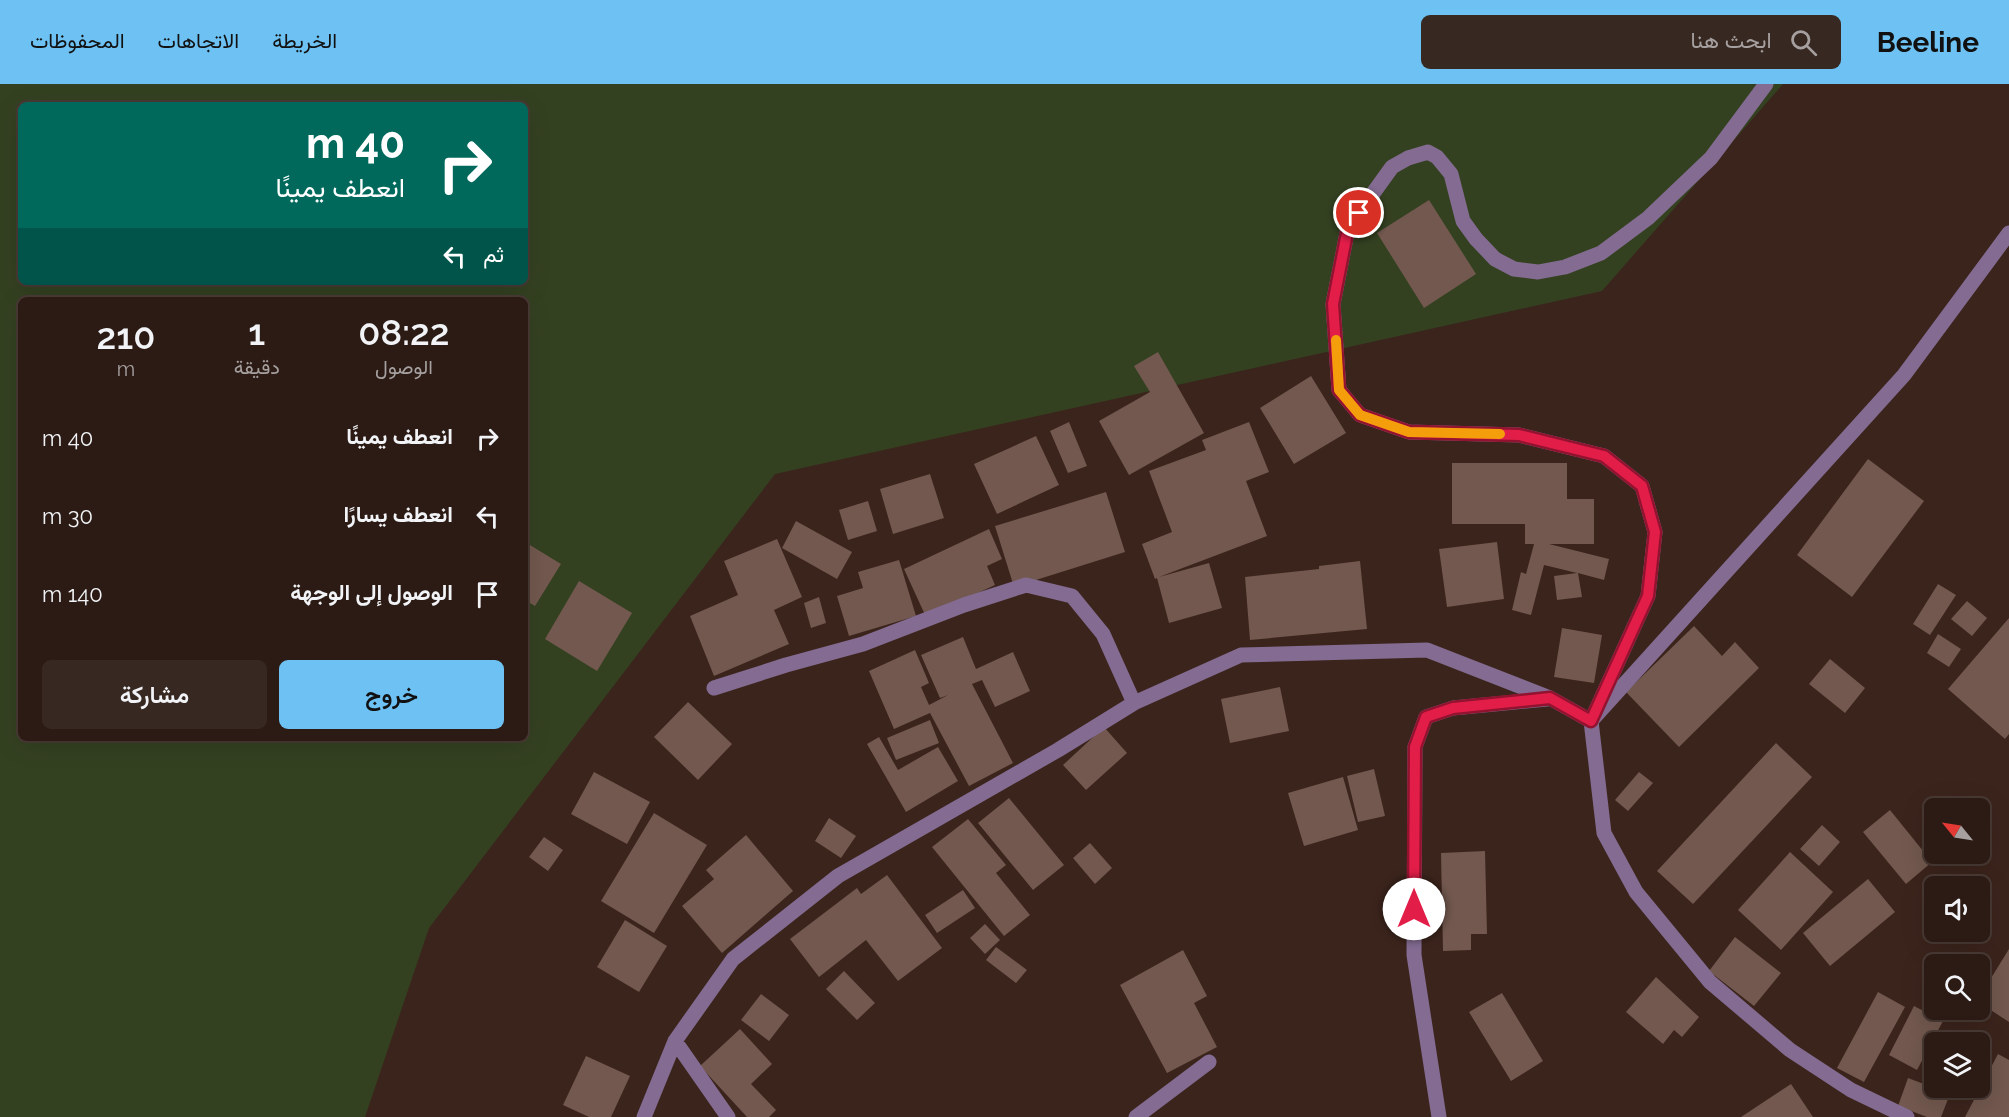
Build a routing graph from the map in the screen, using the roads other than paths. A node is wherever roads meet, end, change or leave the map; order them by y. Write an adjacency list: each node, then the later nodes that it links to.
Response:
1 (1766, 84): 6 (street)
2 (2009, 233): 6 (street)
3 (714, 688): 5 (street)
4 (1550, 698): 5 (street); 6 (street); 12 (street)
5 (1134, 703): 7 (street)
6 (1591, 721): 13 (street)
7 (675, 1041): 9 (street); 10 (street)
8 (1209, 1062): 11 (street)
9 (644, 1117)
10 (728, 1117)
11 (1136, 1117)
12 (1439, 1117)
13 (1907, 1117)

